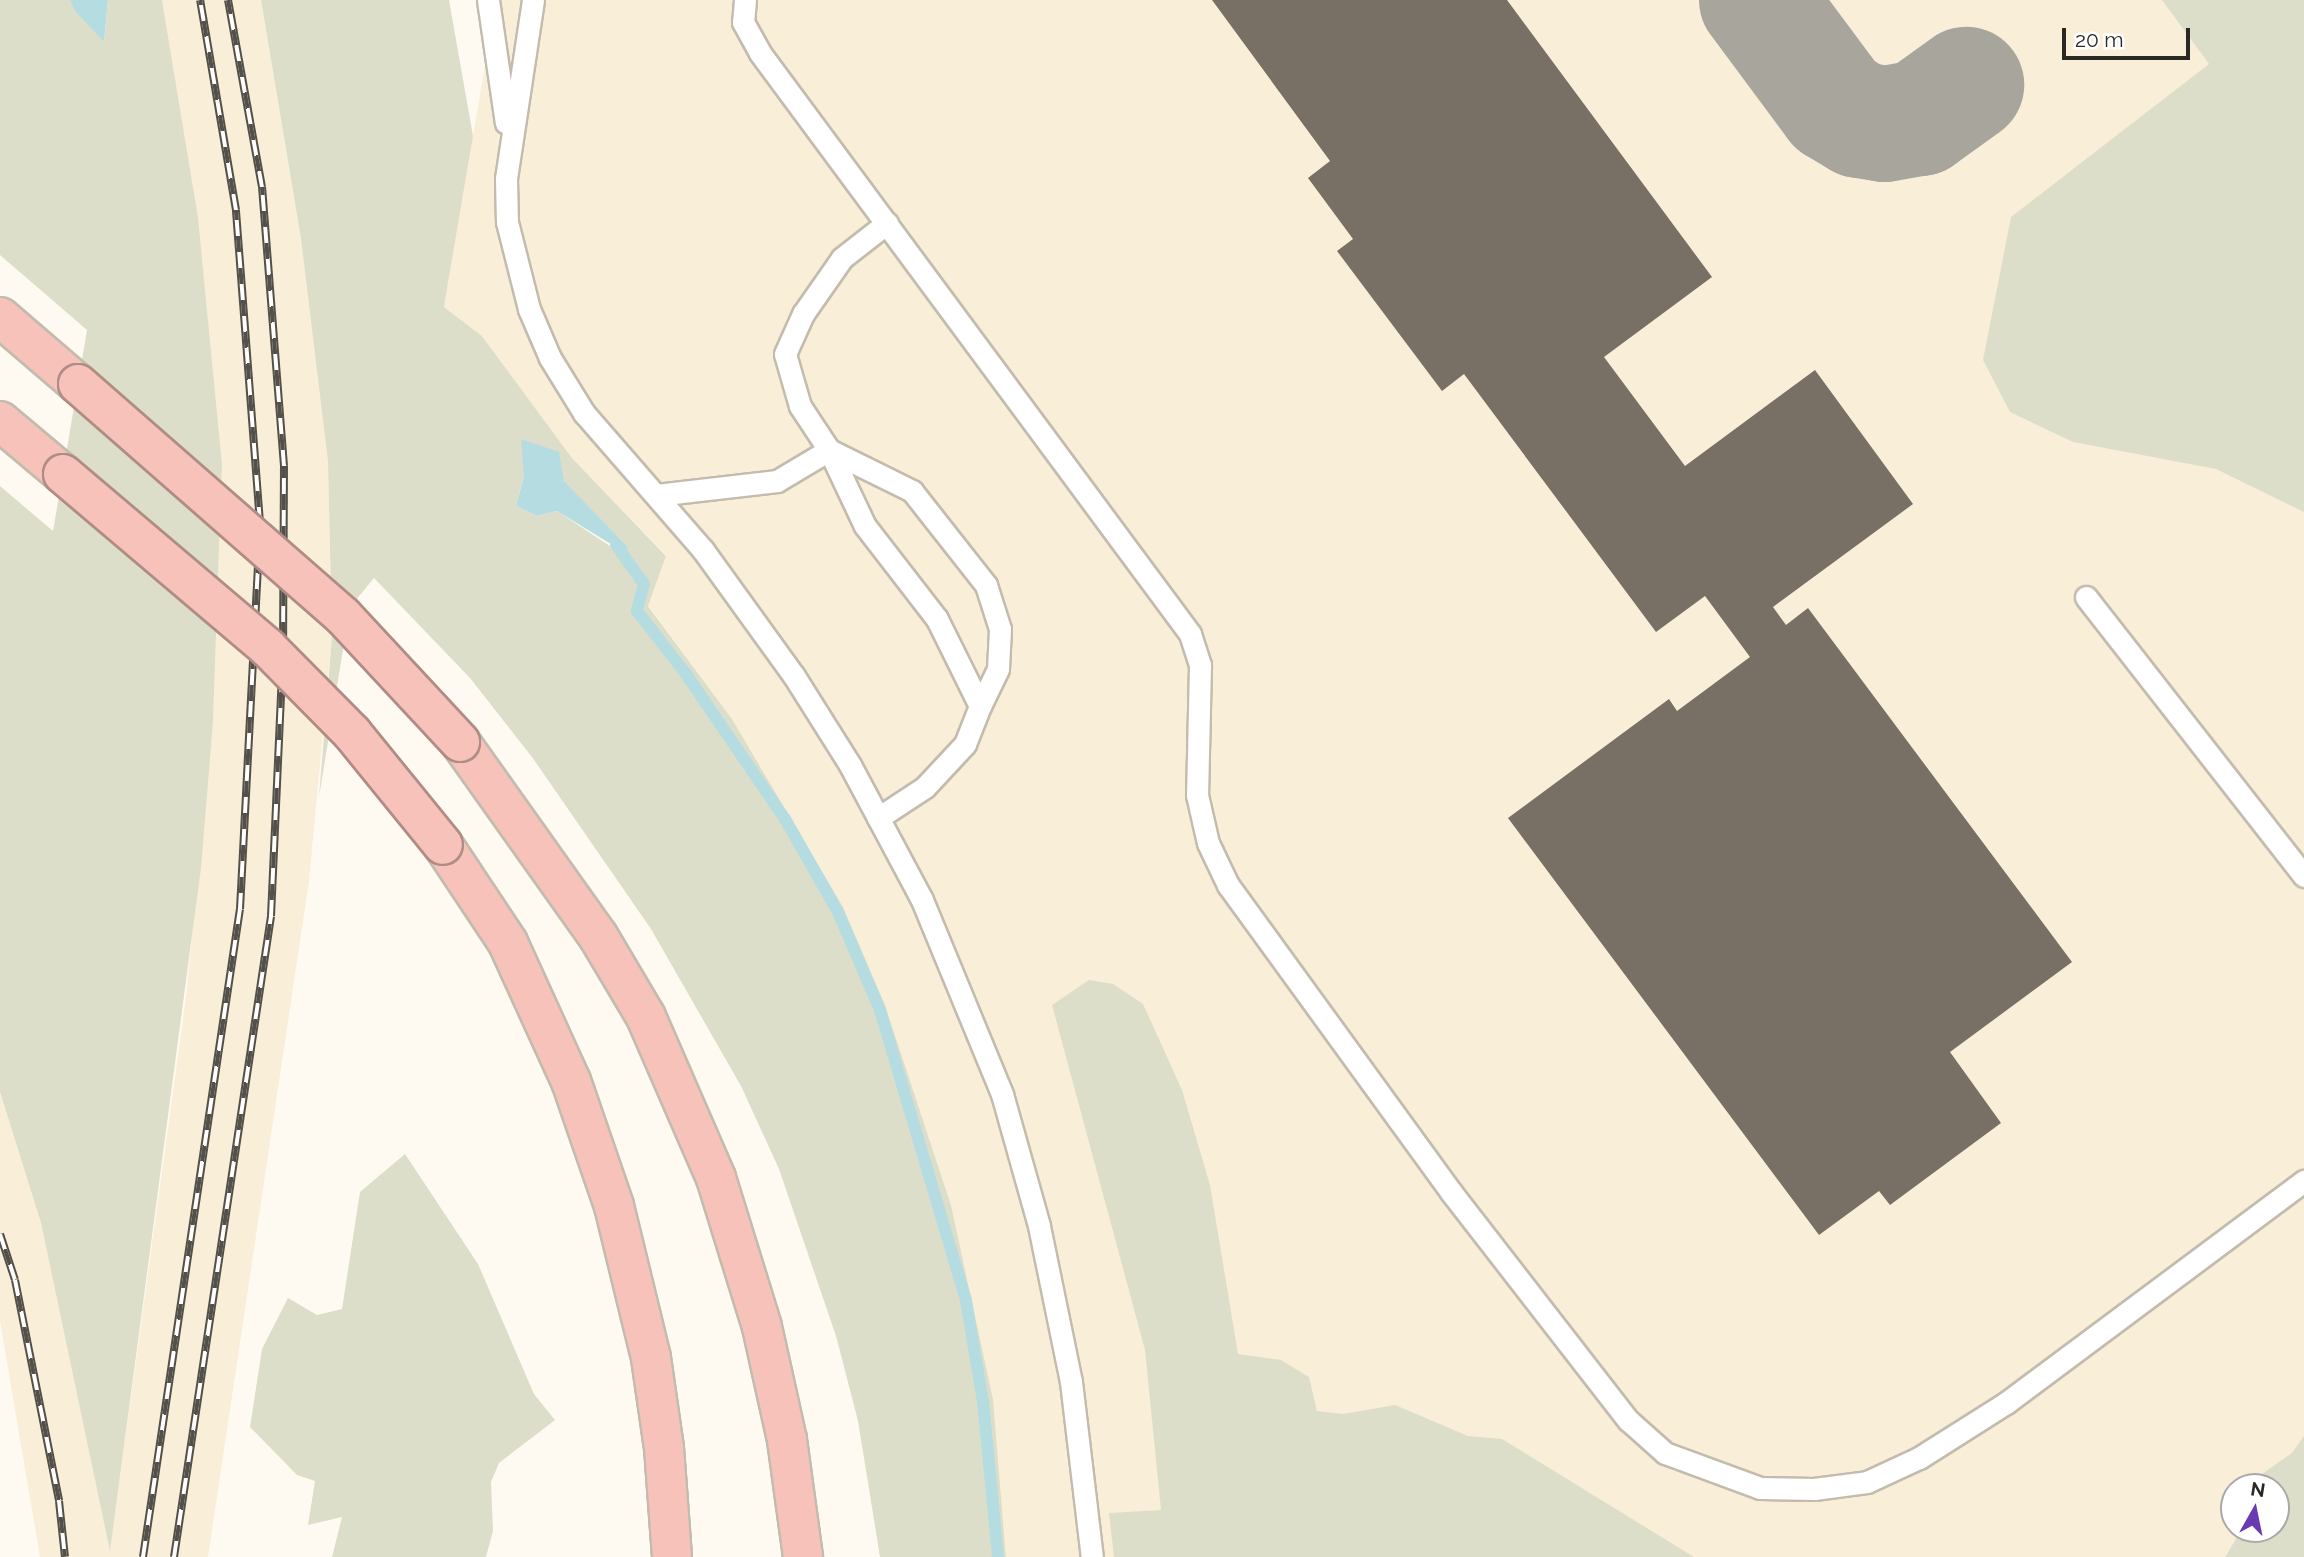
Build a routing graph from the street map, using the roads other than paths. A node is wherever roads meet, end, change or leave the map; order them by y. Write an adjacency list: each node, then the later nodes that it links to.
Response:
1 (488, 0): 4 (lane)
2 (533, 0): 4 (lane)
3 (745, 0): 5 (lane)
4 (508, 141): 9 (lane)
5 (887, 223): 8 (lane); 14 (lane)
6 (0, 317): 16 (highway, bridge)
7 (0, 421): 15 (highway, bridge)
8 (829, 450): 9 (lane); 11 (lane); 11 (lane)
9 (656, 495): 12 (lane)
10 (2086, 597): 13 (lane)
11 (979, 706): 12 (lane)
12 (878, 818): 17 (lane)
13 (2304, 876)
14 (2304, 1181)
15 (672, 1557)
16 (803, 1557)
17 (1092, 1557)

